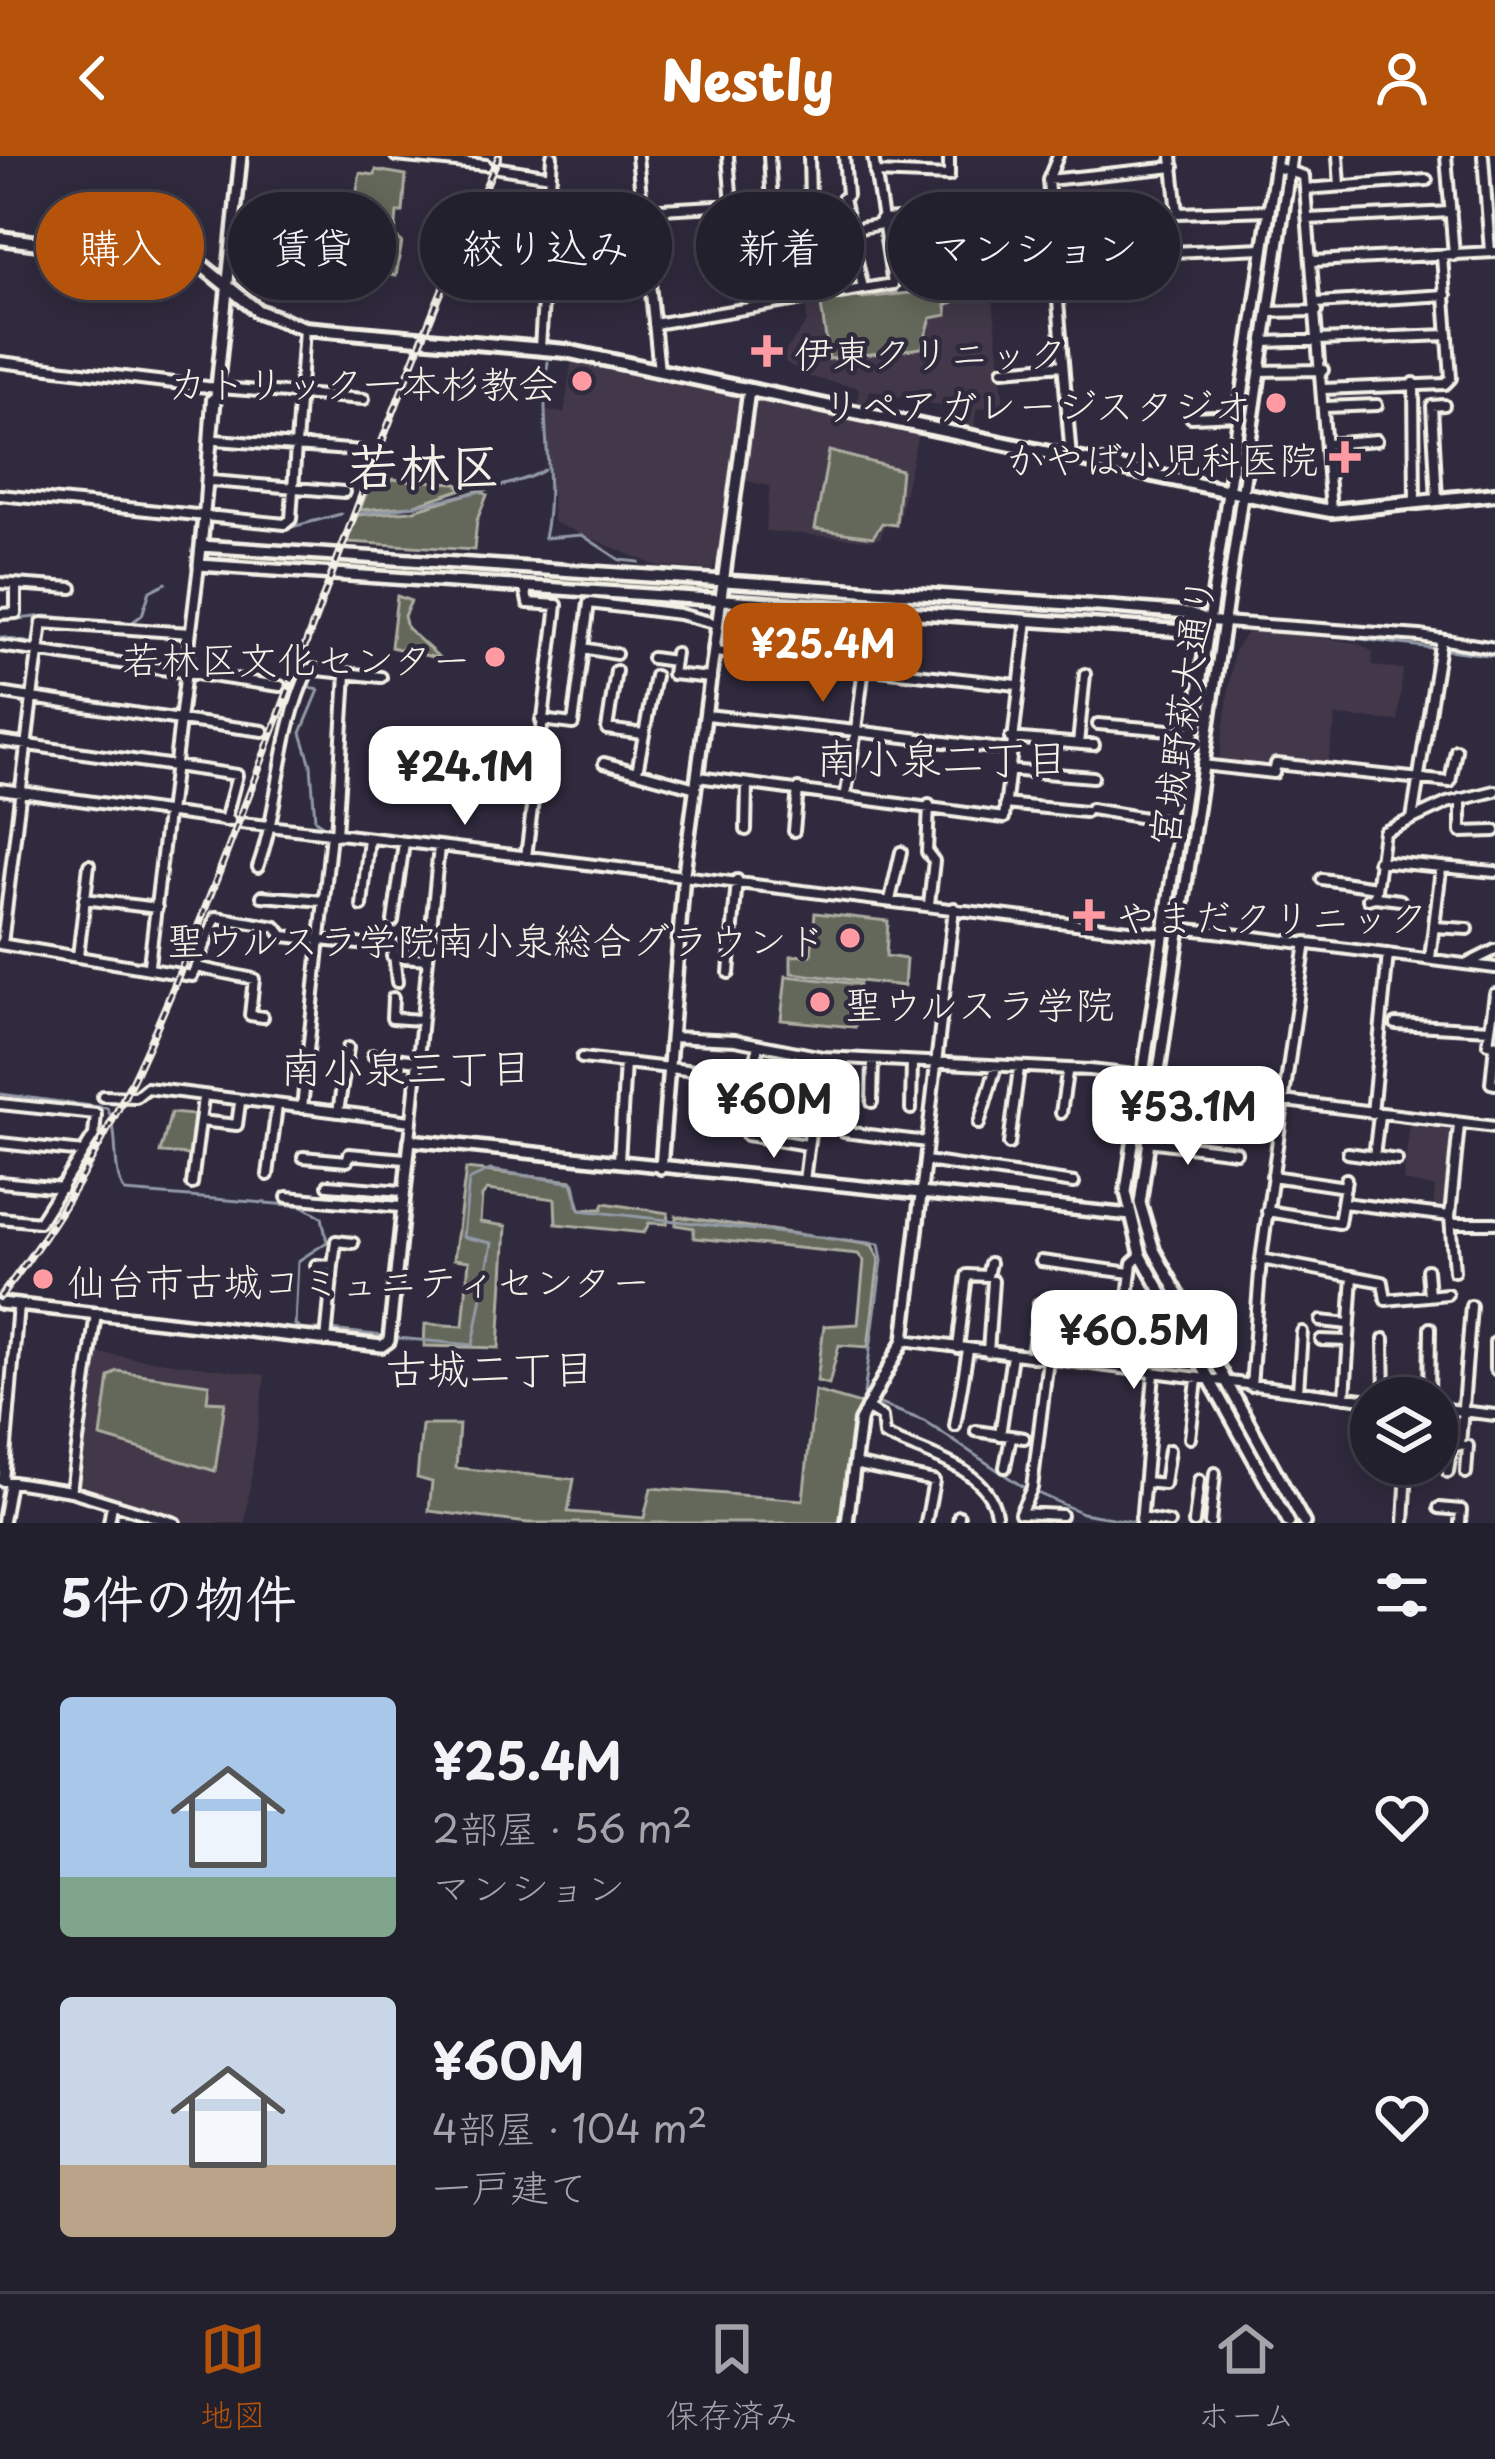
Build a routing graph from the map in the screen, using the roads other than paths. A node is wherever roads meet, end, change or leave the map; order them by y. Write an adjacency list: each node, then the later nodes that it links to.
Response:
1 (241, 156): 28 (street)
2 (396, 156): 18 (street)
3 (552, 156): 23 (street)
4 (637, 156): 29 (street)
5 (728, 156): 30 (street)
6 (769, 156): 31 (street)
7 (809, 156): 32 (street)
8 (844, 156): 33 (street)
9 (873, 156): 22 (street)
10 (949, 156): 22 (street)
11 (1058, 156): 24 (street)
12 (1172, 156): 20 (street)
13 (1291, 156): 21 (street, 宮城野萩大通り)
14 (1338, 156): 26 (street)
15 (1446, 156): 36 (street)
16 (1483, 156): 44 (street)
17 (1277, 161): 21 (street); 35 (street, 宮城野萩大通り)
18 (484, 162)
19 (499, 167): 23 (street)
20 (1174, 167): 24 (street); 35 (street)
21 (1289, 169): 27 (street); 56 (street, 宮城野萩大通り)
22 (875, 173): 39 (street)
23 (551, 176): 62 (street)
24 (1048, 180): 34 (street)
25 (1427, 180): 26 (street)
26 (1340, 186): 27 (street)
27 (1305, 189): 37 (street)
28 (237, 192)
29 (640, 192)
30 (731, 192)
31 (771, 192)
32 (813, 192)
33 (845, 192)
34 (1049, 192)
35 (1269, 210): 42 (street, 宮城野萩大通り)
36 (1451, 212): 37 (street); 45 (street)
37 (1308, 220): 47 (street)
38 (888, 221): 39 (street)
39 (880, 222): 40 (street); 49 (street)
40 (864, 227)
41 (0, 238): 48 (main road)
42 (1263, 248): 43 (street); 78 (street, 宮城野萩大通り)
43 (1180, 252)
44 (1493, 252): 45 (street)
45 (1454, 255): 46 (street)
46 (1442, 256): 47 (street); 50 (street)
47 (1313, 261): 55 (street)
48 (228, 286): 72 (street)
49 (864, 288)
50 (1445, 295): 55 (street); 59 (street)
51 (245, 300): 58 (main road)
52 (651, 300): 57 (street)
53 (788, 300): 57 (street)
54 (1060, 300): 64 (street)
55 (1316, 307): 56 (street); 61 (street)
56 (1269, 312): 60 (street, 宮城野萩大通り)
57 (654, 325): 67 (street)
58 (304, 328): 62 (main road); 73 (street)
59 (1448, 335): 61 (street); 69 (street)
60 (1264, 342): 61 (street); 68 (street, 宮城野萩大通り)
61 (1320, 342): 66 (street)
62 (540, 348): 67 (main road)
63 (0, 362): 72 (street)
64 (1063, 364): 65 (street); 85 (street)
65 (1003, 370)
66 (1323, 370): 68 (street); 70 (street)
67 (659, 371): 71 (main road)
68 (1260, 371): 89 (street, 宮城野萩大通り)
69 (1414, 383): 70 (street); 93 (street)
70 (1324, 388): 77 (street)
71 (749, 390): 85 (main road); 99 (street)
72 (216, 393): 73 (street); 80 (street); 95 (street)
73 (300, 395): 74 (street); 83 (street)
74 (364, 399)
75 (1377, 405): 77 (street)
76 (1444, 405): 92 (street)
77 (1325, 407): 82 (street)
78 (1239, 415): 79 (street); 89 (street, 宮城野萩大通り)
79 (1191, 417)
80 (216, 440): 83 (street); 86 (street)
81 (1377, 440): 82 (street)
82 (1327, 443): 94 (street)
83 (296, 447): 84 (street); 87 (street)
84 (362, 451)
85 (1071, 458): 89 (main road)
86 (211, 482): 87 (street); 95 (street)
87 (293, 488): 88 (street); 95 (street)
88 (344, 492)
89 (1235, 493): 94 (main road); 110 (street, 宮城野萩大通り); 111 (street, 宮城野萩大通り)
90 (1495, 494): 92 (main road)
91 (0, 495): 95 (street)
92 (1437, 500): 93 (main road)
93 (1415, 503): 94 (main road)
94 (1331, 511)
95 (204, 518): 96 (street)
96 (201, 546): 97 (street); 98 (street)
97 (199, 565): 102 (street); 113 (street)
98 (526, 569): 99 (street); 102 (street)
99 (724, 582): 105 (street); 110 (street)
100 (0, 583): 101 (street)
101 (16, 586): 103 (street); 108 (street)
102 (525, 587): 104 (street); 136 (street)
103 (72, 589)
104 (627, 594): 105 (street); 106 (street)
105 (722, 600): 107 (street); 112 (street)
106 (626, 607): 112 (street); 117 (street)
107 (871, 610): 109 (street); 122 (street)
108 (0, 614)
109 (1027, 620): 110 (street); 130 (street)
110 (1210, 621): 111 (street); 140 (street, 宮城野萩大通り)
111 (1223, 622): 114 (street); 150 (street, 宮城野萩大通り)
112 (718, 624): 119 (street)
113 (190, 633): 116 (street); 123 (street)
114 (1440, 644): 118 (street); 155 (street)
115 (0, 646): 116 (street)
116 (40, 646): 123 (street); 133 (street)
117 (583, 648): 120 (street); 136 (street)
118 (1495, 648)
119 (715, 652): 122 (street); 129 (street)
120 (616, 654)
121 (652, 658): 129 (street)
122 (866, 669): 130 (street); 139 (street)
123 (186, 671): 131 (street); 135 (street)
124 (616, 671): 141 (street)
125 (346, 674): 128 (street); 170 (street); 174 (street)
126 (1084, 674): 144 (street)
127 (655, 676): 141 (street)
128 (381, 677)
129 (712, 678): 134 (street)
130 (1018, 685): 142 (street)
131 (280, 686)
132 (0, 693): 133 (street)
133 (32, 698): 135 (street); 145 (street)
134 (706, 715): 139 (street); 156 (street)
135 (179, 720): 138 (street); 151 (street)
136 (542, 720): 179 (street)
137 (1098, 724): 140 (street)
138 (263, 731)
139 (856, 731): 147 (street); 162 (street)
140 (1194, 732): 169 (street, 宮城野萩大通り)
141 (644, 734): 153 (street)
142 (1010, 738): 144 (street); 147 (street)
143 (0, 741): 145 (street)
144 (1078, 744): 146 (street)
145 (27, 745): 151 (street); 161 (street)
146 (1094, 745)
147 (1009, 750): 152 (street)
148 (1456, 750): 155 (street)
149 (604, 764): 153 (street)
150 (1202, 765): 155 (street); 202 (street, 宮城野萩大通り)
151 (174, 767): 166 (street); 166 (street)
152 (1007, 770): 154 (street); 164 (street)
153 (637, 772): 156 (street)
154 (1093, 777)
155 (1421, 782): 167 (street)
156 (697, 783): 157 (street); 187 (street)
157 (747, 784): 159 (street); 171 (street)
158 (0, 788): 161 (street)
159 (798, 789): 162 (street); 173 (street)
160 (1495, 791): 163 (street)
161 (21, 792): 166 (street); 183 (street)
162 (846, 794): 165 (street)
163 (1461, 800): 167 (street); 172 (street)
164 (1005, 804): 165 (street); 169 (street)
165 (929, 805): 196 (street)
166 (168, 814): 198 (street)
167 (1412, 820): 180 (street)
168 (242, 823): 170 (street)
169 (1180, 824): 204 (street, 宮城野萩大通り)
170 (272, 826): 174 (street); 184 (street)
171 (746, 830)
172 (1495, 830)
173 (794, 831)
174 (333, 834): 175 (street); 195 (street)
175 (369, 838): 176 (street); 197 (street)
176 (404, 843): 177 (street); 200 (street)
177 (439, 847): 179 (street); 215 (street)
178 (901, 852): 193 (street)
179 (526, 856): 187 (street)
180 (1378, 861): 185 (street); 190 (street)
181 (0, 865): 183 (street)
182 (89, 865): 192 (street)
183 (11, 867): 209 (street)
184 (258, 867)
185 (1441, 869): 186 (street); 201 (street)
186 (1495, 872)
187 (684, 873): 189 (street); 228 (street)
188 (1322, 879): 190 (street)
189 (736, 880): 193 (street); 220 (street)
190 (1373, 894): 194 (street)
191 (262, 896): 195 (street)
192 (85, 899): 198 (street); 212 (street)
193 (890, 900): 196 (street)
194 (1400, 900)
195 (324, 901): 205 (street)
196 (929, 904): 199 (street)
197 (362, 906)
198 (157, 908): 217 (street)
199 (954, 908): 204 (street); 237 (street)
200 (394, 921)
201 (1434, 927): 203 (street); 214 (street)
202 (1178, 928): 204 (street); 206 (street); 246 (street, 宮城野萩大通り)
203 (1468, 929)
204 (1164, 934): 244 (street, 宮城野萩大通り)
205 (320, 940): 207 (street); 218 (street); 256 (street)
206 (1306, 942): 211 (street); 251 (street)
207 (359, 944)
208 (393, 944): 213 (street)
209 (1, 945): 212 (street)
210 (1495, 950): 216 (street)
211 (1388, 953): 214 (street); 262 (street)
212 (78, 956): 217 (street)
213 (392, 956): 215 (street); 221 (street)
214 (1430, 958): 216 (street)
215 (427, 959): 225 (street)
216 (1467, 964): 219 (street)
217 (149, 965): 218 (street)
218 (196, 967): 224 (street)
219 (1495, 968)
220 (729, 973)
221 (397, 982)
222 (1495, 994): 227 (street)
223 (393, 998): 225 (street)
224 (263, 1016)
225 (420, 1021): 235 (street)
226 (1396, 1024): 227 (street)
227 (1490, 1029): 229 (street)
228 (671, 1037): 231 (street); 241 (street)
229 (1495, 1044): 245 (street)
230 (347, 1048): 259 (street)
231 (758, 1048): 233 (street); 250 (street)
232 (374, 1055): 235 (street)
233 (823, 1057): 236 (street); 260 (street)
234 (581, 1058): 238 (street)
235 (417, 1061): 264 (street)
236 (873, 1061): 239 (street); 252 (street)
237 (936, 1061): 239 (street); 240 (street); 272 (street)
238 (626, 1063): 241 (street); 283 (street)
239 (912, 1063): 258 (street)
240 (996, 1066): 242 (street); 265 (street)
241 (669, 1068): 249 (street); 285 (street)
242 (1019, 1068): 243 (street); 274 (street)
243 (1066, 1072): 244 (street); 261 (street)
244 (1144, 1078): 246 (street); 300 (street, 宮城野萩大通り)
245 (1495, 1084)
246 (1156, 1085): 251 (street); 271 (street, 宮城野萩大通り)
247 (103, 1096): 248 (street)
248 (203, 1098): 253 (street); 263 (street)
249 (719, 1101)
250 (758, 1101)
251 (1282, 1101): 262 (street); 287 (street)
252 (872, 1102)
253 (240, 1103): 255 (street); 263 (street)
254 (0, 1104): 276 (street)
255 (277, 1106): 256 (street); 286 (street)
256 (302, 1108): 259 (street)
257 (772, 1108): 275 (street)
258 (910, 1109)
259 (338, 1112): 264 (street)
260 (820, 1112)
261 (1061, 1113)
262 (1375, 1114): 266 (street); 280 (street)
263 (200, 1121): 291 (street)
264 (411, 1121): 270 (street)
265 (979, 1124)
266 (1459, 1125): 267 (street); 303 (street)
267 (1495, 1127)
268 (844, 1132): 272 (street)
269 (748, 1135): 275 (street)
270 (410, 1140): 281 (street); 283 (street)
271 (1146, 1140): 277 (street); 301 (street, 宮城野萩大通り)
272 (927, 1142): 284 (street)
273 (0, 1143): 276 (street)
274 (1009, 1144)
275 (807, 1145): 289 (street)
276 (83, 1152): 293 (street)
277 (1236, 1152)
278 (1348, 1154): 280 (street)
279 (303, 1157): 281 (street)
280 (1374, 1157): 282 (street)
281 (405, 1159): 294 (street)
282 (1397, 1160)
283 (619, 1161): 285 (street)
284 (926, 1161): 290 (street); 295 (street)
285 (662, 1168): 289 (street)
286 (268, 1174)
287 (1272, 1176): 297 (street); 299 (street)
288 (0, 1181): 293 (street)
289 (804, 1182): 295 (street)
290 (1074, 1183)
291 (192, 1184)
292 (328, 1185): 294 (street)
293 (62, 1188): 302 (street)
294 (402, 1191): 298 (street)
295 (921, 1195): 300 (street); 329 (street)
296 (287, 1197): 298 (street)
297 (1343, 1203): 299 (street); 303 (street)
298 (400, 1207): 331 (street)
299 (1267, 1211): 307 (street)
300 (1128, 1215): 301 (street); 306 (street, 宮城野萩大通り)
301 (1142, 1215): 346 (street, 宮城野萩大通り)
302 (0, 1218)
303 (1451, 1220): 304 (street); 313 (street)
304 (1495, 1223)
305 (353, 1243): 311 (street)
306 (1141, 1255): 314 (street); 345 (street, 宮城野萩大通り)
307 (1261, 1259): 315 (street); 347 (street)
308 (1041, 1261): 314 (street)
309 (990, 1263): 334 (street)
310 (316, 1265): 311 (street)
311 (333, 1266): 331 (street)
312 (1427, 1270): 318 (street)
313 (1454, 1271)
314 (1130, 1273): 323 (street)
315 (1354, 1276): 318 (street); 325 (street)
316 (993, 1281): 335 (street)
317 (1447, 1294): 318 (street)
318 (1429, 1295)
319 (0, 1303): 320 (street)
320 (18, 1305): 322 (street); 348 (street)
321 (1471, 1306): 354 (street)
322 (96, 1313): 331 (street); 371 (street)
323 (1126, 1315): 337 (street); 340 (street)
324 (1322, 1321): 325 (street)
325 (1349, 1324): 332 (street)
326 (1430, 1328): 343 (street)
327 (1302, 1332): 349 (street)
328 (1384, 1339): 342 (street)
329 (904, 1340): 334 (street); 352 (street)
330 (1321, 1340): 332 (street)
331 (326, 1341)
332 (1348, 1341): 350 (street)
333 (1495, 1342): 339 (street)
334 (963, 1349): 335 (street); 356 (street)
335 (988, 1352): 336 (street)
336 (1012, 1355): 337 (street); 358 (street)
337 (1033, 1357): 338 (street)
338 (1048, 1359): 340 (street); 375 (street)
339 (1495, 1364)
340 (1121, 1368): 341 (street)
341 (1154, 1374): 344 (street); 369 (street)
342 (1385, 1377)
343 (1429, 1377)
344 (1197, 1379): 345 (street); 360 (street)
345 (1211, 1381): 346 (street); 386 (street, 宮城野萩大通り)
346 (1228, 1383): 347 (street); 387 (street, 宮城野萩大通り)
347 (1251, 1387): 349 (street)
348 (4, 1389): 368 (street)
349 (1298, 1391): 350 (street)
350 (1345, 1396): 351 (street)
351 (1350, 1397)
352 (865, 1408): 363 (street); 374 (street)
353 (1458, 1410): 354 (street)
354 (1466, 1411): 355 (street); 361 (street)
355 (1495, 1415)
356 (956, 1426)
357 (976, 1431): 358 (street)
358 (1006, 1436): 359 (street); 364 (street)
359 (1024, 1438)
360 (1190, 1438)
361 (1460, 1445): 366 (street)
362 (1168, 1450): 369 (street)
363 (854, 1464): 381 (street); 382 (street)
364 (1005, 1467)
365 (1215, 1473): 385 (street)
366 (1466, 1473)
367 (1199, 1480): 384 (street)
368 (4, 1481): 371 (street); 377 (street)
369 (1145, 1483): 378 (street)
370 (1406, 1487): 388 (street)
371 (71, 1491): 372 (street)
372 (112, 1504): 376 (street); 379 (street)
373 (1439, 1508): 389 (street)
374 (995, 1514)
375 (1061, 1515)
376 (150, 1519): 380 (street)
377 (3, 1521)
378 (1141, 1521): 383 (street)
379 (109, 1523)
380 (175, 1523)
381 (848, 1523)
382 (926, 1523)
383 (1169, 1523)
384 (1194, 1523)
385 (1210, 1523)
386 (1289, 1523)
387 (1304, 1523)
388 (1404, 1523)
389 (1460, 1523)

